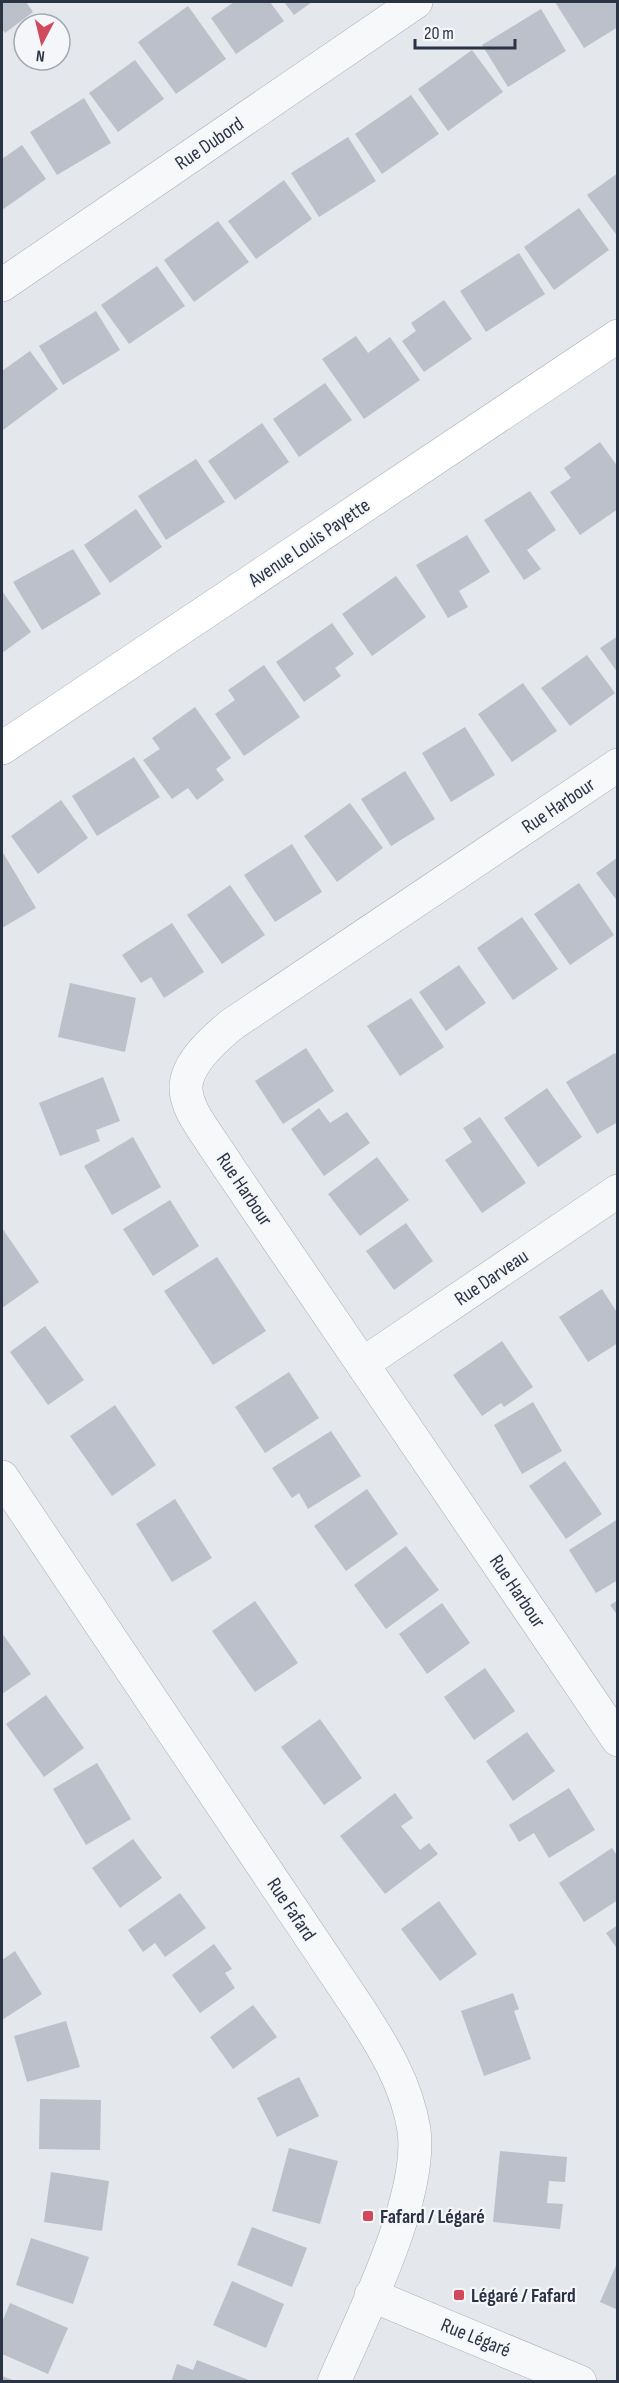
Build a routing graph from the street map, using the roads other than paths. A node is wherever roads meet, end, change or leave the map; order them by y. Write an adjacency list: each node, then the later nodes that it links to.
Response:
1 (416, 2): 2 (street, Rue Dubord)
2 (2, 285)
3 (618, 336): 4 (street, Avenue Louis Payette)
4 (2, 748)
5 (618, 765): 7 (street, Rue Harbour)
6 (618, 1191): 7 (street, Rue Darveau)
7 (364, 1363): 9 (street, Rue Harbour)
8 (2, 1477): 10 (street, Rue Fafard)
9 (618, 1740)
10 (370, 2295): 11 (street, Rue Fafard); 12 (street, Rue Légaré)
11 (334, 2382)
12 (580, 2382)

